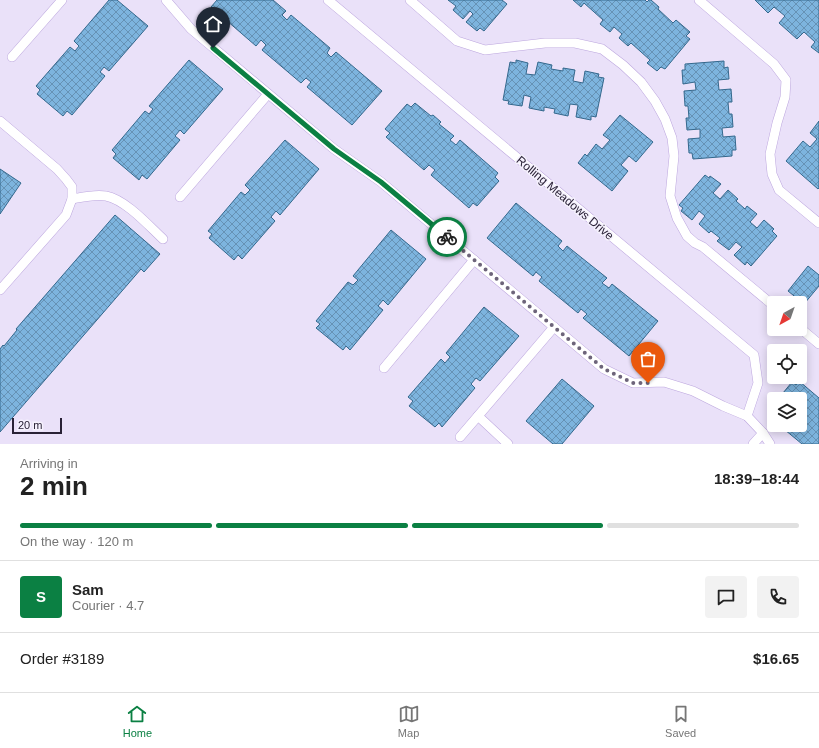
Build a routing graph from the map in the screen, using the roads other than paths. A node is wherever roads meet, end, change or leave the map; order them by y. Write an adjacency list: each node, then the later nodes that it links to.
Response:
1 (62, 0): 6 (lane)
2 (166, 0): 7 (lane)
3 (328, 0): 21 (lane, Rolling Meadows Drive)
4 (410, 0): 15 (lane)
5 (699, 0): 11 (lane)
6 (12, 57)
7 (268, 94): 9 (lane); 13 (lane)
8 (0, 121): 10 (lane)
9 (180, 197)
10 (72, 199): 12 (lane); 14 (lane)
11 (819, 223)
12 (163, 239)
13 (474, 260): 16 (lane); 19 (lane)
14 (0, 290)
15 (767, 300)
16 (554, 327): 20 (lane); 21 (lane)
17 (807, 334): 18 (lane)
18 (819, 344)
19 (384, 368)
20 (478, 416): 23 (lane); 24 (lane)
21 (747, 416): 22 (lane)
22 (763, 432): 25 (lane); 26 (lane)
23 (460, 437)
24 (508, 444)
25 (754, 444)
26 (770, 444)

